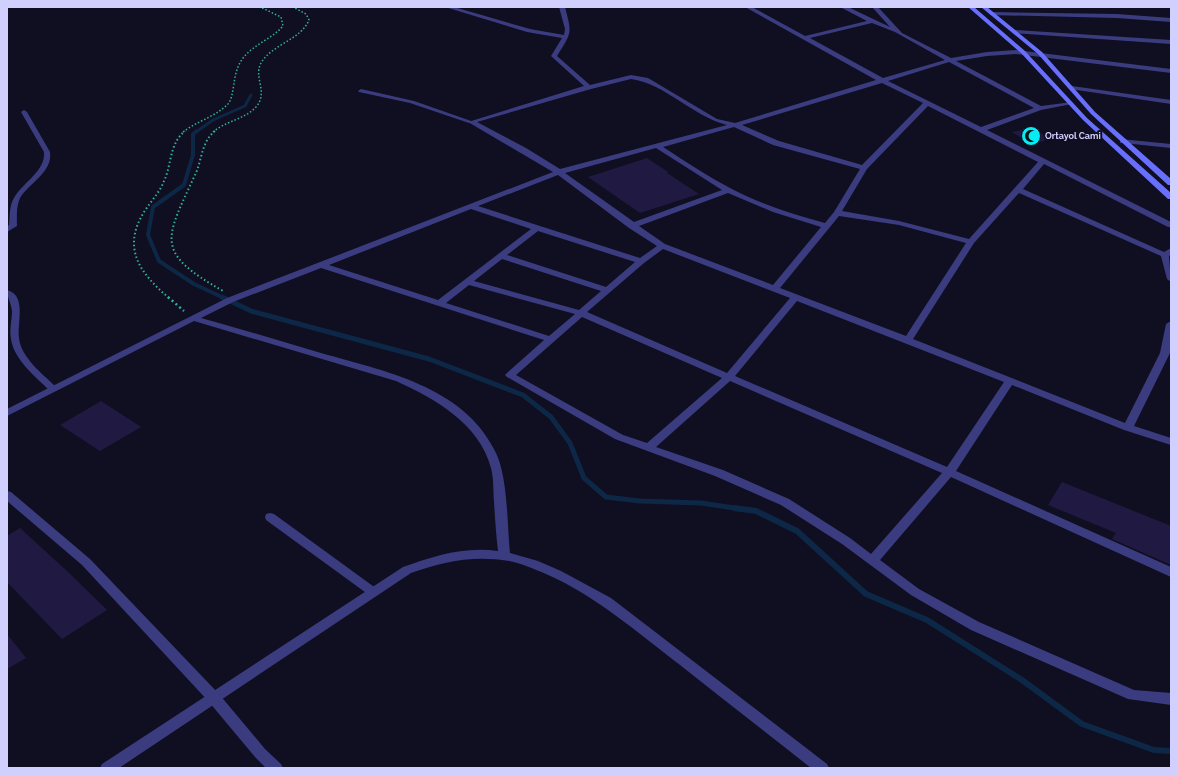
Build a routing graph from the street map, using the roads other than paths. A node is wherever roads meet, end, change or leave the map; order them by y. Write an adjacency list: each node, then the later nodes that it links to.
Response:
1 (448, 7): 15 (street)
2 (562, 7): 15 (street)
3 (748, 7): 16 (street)
4 (843, 7): 12 (street)
5 (875, 7): 14 (street)
6 (971, 7): 18 (main road)
7 (984, 7): 9 (main road)
8 (1112, 7): 10 (street)
9 (992, 14): 10 (street); 13 (main road)
10 (1116, 16): 11 (street)
11 (1171, 20)
12 (872, 21): 14 (street); 16 (street)
13 (1015, 32): 17 (street); 19 (main road)
14 (900, 34): 20 (street)
15 (566, 37): 23 (street)
16 (804, 38): 22 (street)
17 (1171, 42)
18 (1023, 52): 19 (street); 20 (street); 28 (main road)
19 (1040, 53): 21 (street); 24 (main road)
20 (950, 60): 22 (street); 29 (street)
21 (1171, 71)
22 (881, 80): 27 (street); 32 (street)
23 (588, 88): 31 (street); 32 (street)
24 (1072, 88): 26 (street); 34 (main road)
25 (361, 91): 31 (lane)
26 (1171, 102)
27 (927, 103): 33 (street); 38 (street)
28 (1070, 103): 29 (street); 43 (main road)
29 (1040, 108): 33 (street)
30 (24, 112): 50 (lane)
31 (471, 122): 39 (street)
32 (736, 125): 35 (street); 38 (street)
33 (981, 130): 37 (street)
34 (1123, 141): 36 (street); 40 (main road)
35 (657, 146): 39 (street); 41 (street)
36 (1171, 146)
37 (1043, 161): 42 (street); 46 (street)
38 (864, 168): 45 (street)
39 (559, 172): 44 (street); 47 (street)
40 (1171, 183)
41 (728, 190): 47 (street); 48 (street)
42 (1019, 190): 51 (street); 53 (street)
43 (1171, 198)
44 (472, 206): 49 (street); 56 (street)
45 (837, 213): 48 (street); 51 (street)
46 (1171, 225)
47 (632, 226): 52 (street)
48 (826, 226): 59 (street)
49 (537, 228): 54 (street); 55 (street)
50 (7, 230)
51 (971, 242): 68 (street)
52 (662, 246): 55 (street); 59 (street)
53 (1168, 253): 57 (street)
54 (501, 256): 58 (street); 60 (street)
55 (641, 261): 60 (street)
56 (322, 265): 63 (street); 65 (street)
57 (1171, 280)
58 (468, 282): 63 (street); 64 (street)
59 (775, 289): 62 (street)
60 (608, 290): 64 (street)
61 (7, 292): 71 (lane)
62 (796, 296): 68 (street); 69 (street)
63 (440, 303): 67 (street)
64 (581, 313): 67 (street); 69 (street)
65 (193, 318): 71 (street); 79 (street)
66 (1171, 324): 73 (street)
67 (550, 340): 75 (street)
68 (908, 340): 70 (street)
69 (729, 378): 75 (street); 76 (street)
70 (1010, 380): 73 (street); 76 (street)
71 (53, 389): 72 (street)
72 (7, 413)
73 (1128, 428): 74 (street)
74 (1171, 442)
75 (648, 448): 80 (street)
76 (949, 472): 80 (street); 81 (street)
77 (7, 495): 83 (street)
78 (270, 517): 82 (lane)
79 (504, 555): 82 (street); 87 (street)
80 (872, 561): 84 (street)
81 (1171, 572)
82 (373, 592): 83 (street)
83 (214, 698): 85 (street); 86 (street)
84 (1171, 699)
85 (108, 768)
86 (276, 768)
87 (822, 768)

